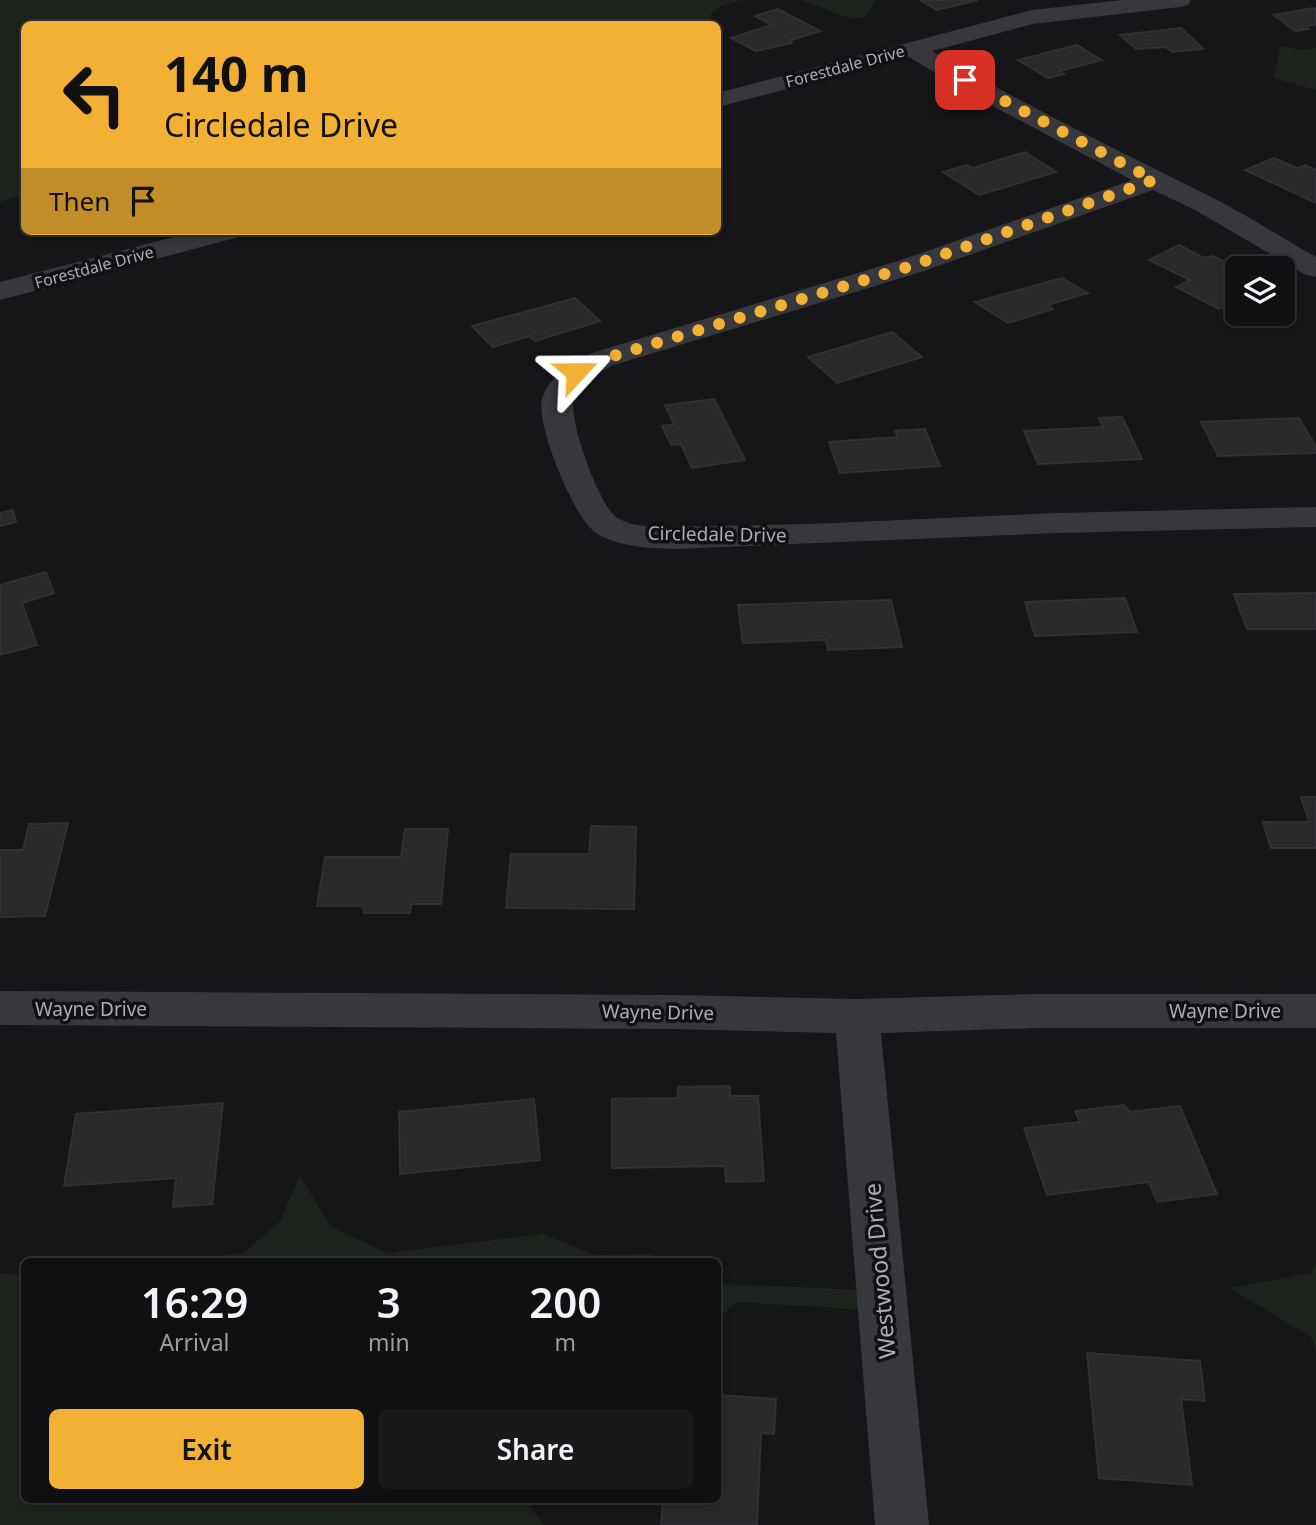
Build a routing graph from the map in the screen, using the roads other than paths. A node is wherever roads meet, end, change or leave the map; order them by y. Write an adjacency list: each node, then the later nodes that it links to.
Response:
1 (1180, 0): 2 (street, Forestdale Drive)
2 (911, 48): 3 (street, Forestdale Drive); 4 (street)
3 (721, 99)
4 (1154, 180): 6 (street); 8 (street, Circledale Drive)
5 (214, 235): 7 (street, Forestdale Drive)
6 (1316, 269)
7 (0, 291)
8 (1316, 517)
9 (0, 1008): 11 (street, Wayne Drive)
10 (1316, 1011): 11 (street, Wayne Drive)
11 (857, 1016): 12 (street, Westwood Drive)
12 (902, 1525)

